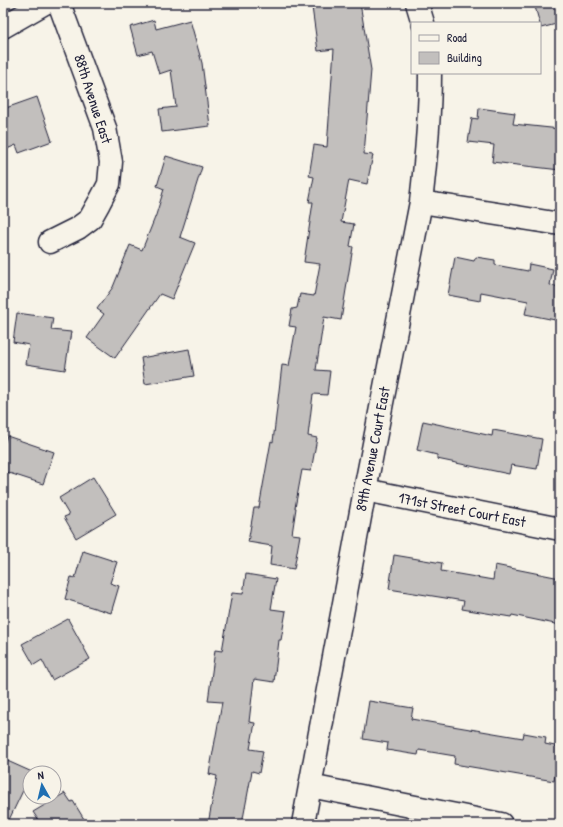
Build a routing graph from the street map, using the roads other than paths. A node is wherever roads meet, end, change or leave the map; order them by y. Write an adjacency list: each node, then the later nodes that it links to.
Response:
1 (45, 3): 5 (street)
2 (60, 3): 9 (street, 88th Avenue East)
3 (418, 3): 4 (street)
4 (423, 22)
5 (3, 27)
6 (430, 74): 7 (street, 89th Avenue Court East)
7 (421, 202): 8 (street); 10 (street, 89th Avenue Court East)
8 (560, 224)
9 (50, 242)
10 (365, 490): 11 (street, 171st Street Court East); 12 (street, 89th Avenue Court East)
11 (560, 529)
12 (310, 786): 13 (street, 89th Avenue Court East); 14 (street)
13 (303, 824)
14 (501, 824)

